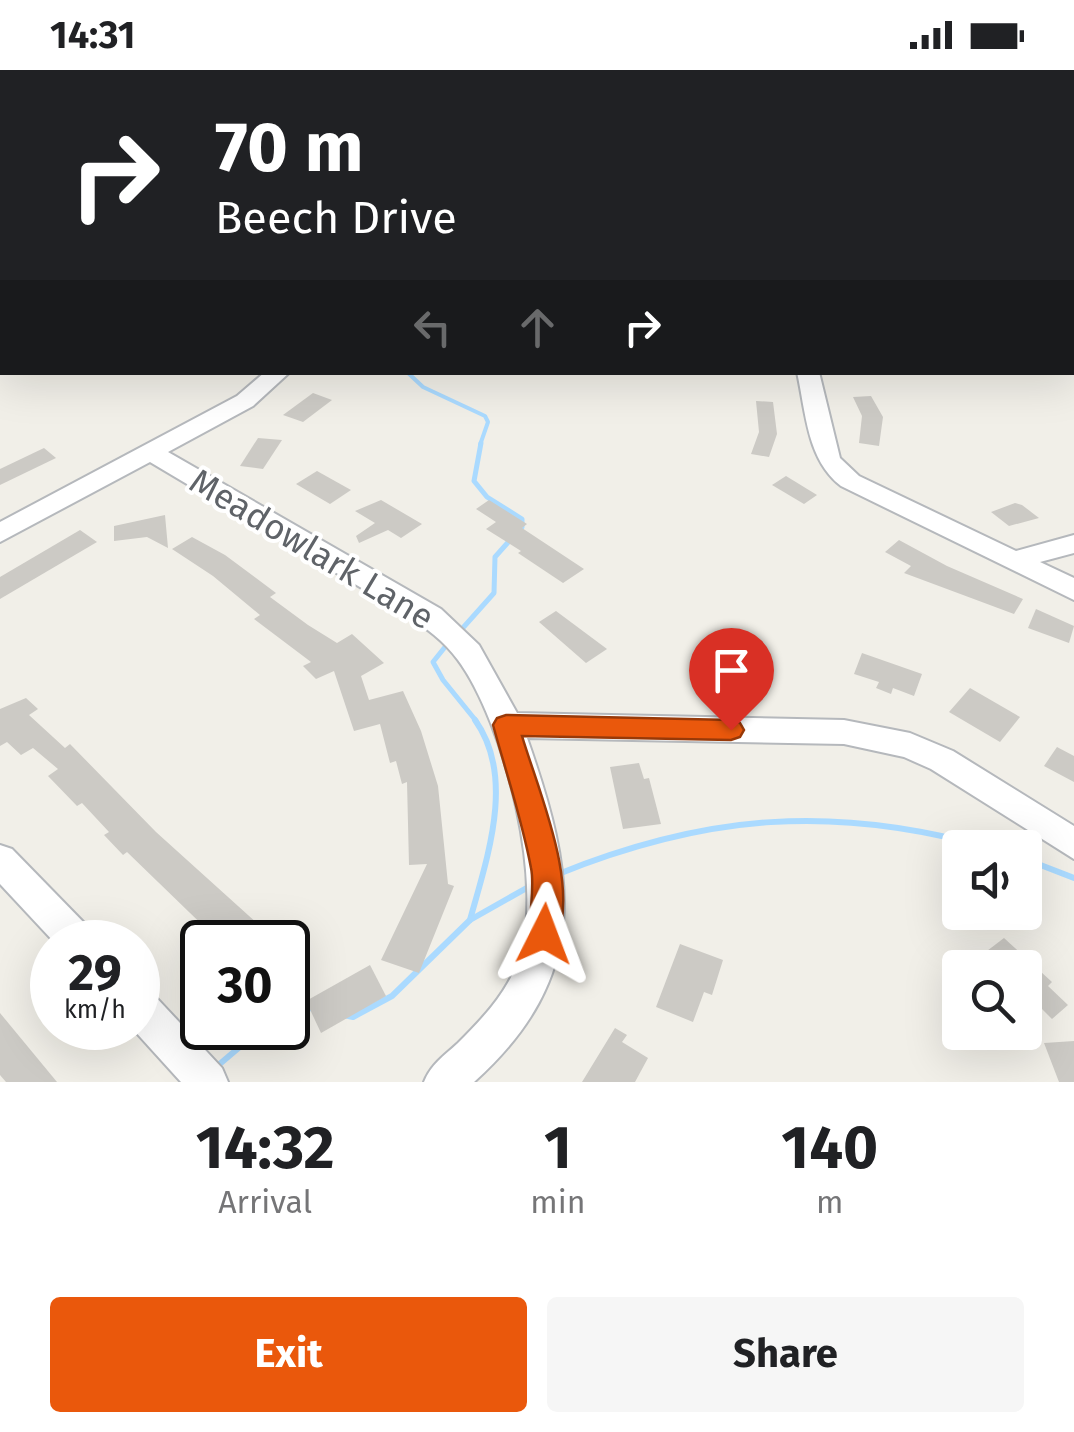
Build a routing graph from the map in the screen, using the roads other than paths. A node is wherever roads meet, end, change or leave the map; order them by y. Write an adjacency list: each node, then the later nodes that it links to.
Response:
1 (275, 375): 3 (street)
2 (809, 375): 6 (street)
3 (150, 452): 4 (street); 8 (street, Meadowlark Lane)
4 (0, 533)
5 (1074, 544): 6 (street)
6 (1015, 560): 7 (street)
7 (1074, 590)
8 (506, 725): 9 (street); 14 (street, Meadowlark Lane)
9 (1074, 844)
10 (0, 860): 11 (street)
11 (57, 920)
12 (160, 1030): 13 (street)
13 (208, 1082)
14 (444, 1082)

